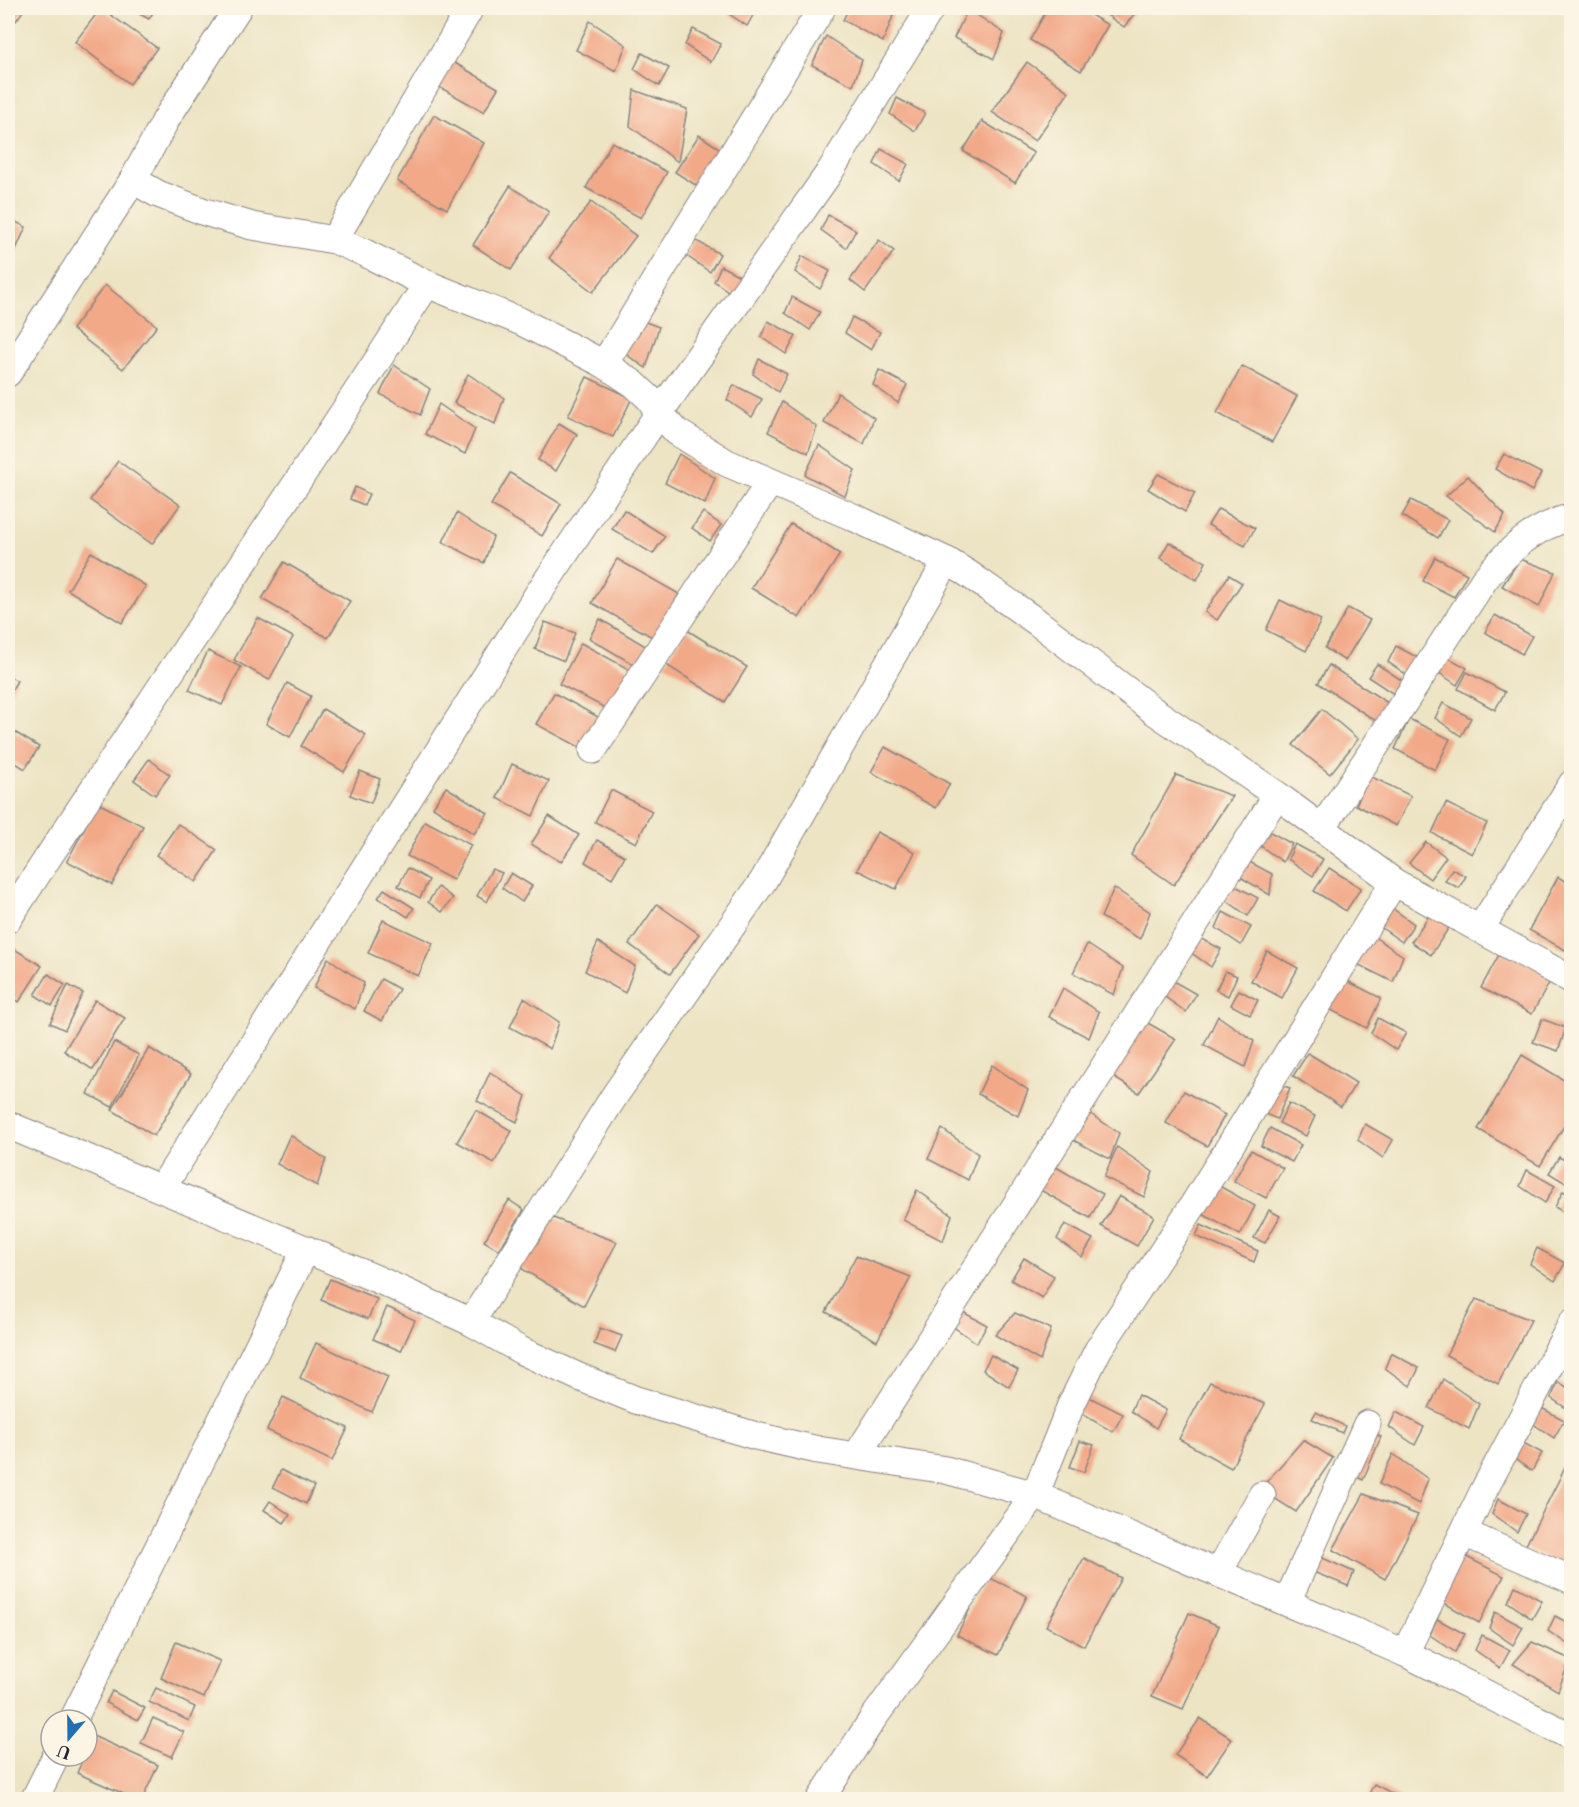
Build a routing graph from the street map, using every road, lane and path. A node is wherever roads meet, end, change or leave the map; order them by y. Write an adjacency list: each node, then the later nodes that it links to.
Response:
1 (238, 8): 5 (street)
2 (822, 8): 8 (street)
3 (931, 8): 10 (street)
4 (468, 12): 6 (street)
5 (132, 180): 6 (street); 9 (street)
6 (334, 240): 7 (street)
7 (427, 284): 8 (street); 19 (street)
8 (604, 364): 10 (street)
9 (8, 373)
10 (658, 413): 11 (street); 23 (street)
11 (770, 482): 13 (street); 14 (street)
12 (1572, 517): 17 (street)
13 (947, 561): 16 (street); 25 (street)
14 (593, 750)
15 (1572, 784): 20 (street)
16 (1277, 795): 17 (street); 28 (street)
17 (1322, 828): 18 (street)
18 (1394, 882): 20 (street); 29 (street)
19 (8, 919)
20 (1480, 929): 21 (street)
21 (1572, 980)
22 (8, 1125): 23 (street)
23 (162, 1188): 24 (street)
24 (306, 1249): 25 (street); 36 (street)
25 (471, 1322): 28 (street)
26 (1572, 1323): 31 (street)
27 (1367, 1424): 34 (street)
28 (857, 1455): 29 (street)
29 (1035, 1495): 32 (street); 40 (street)
30 (1262, 1495): 32 (street)
31 (1464, 1533): 33 (street); 35 (street)
32 (1218, 1573): 34 (street)
33 (1572, 1580)
34 (1287, 1602): 35 (street)
35 (1405, 1653): 37 (street)
36 (80, 1708)
37 (1572, 1737)
38 (50, 1768): 39 (street)
39 (34, 1800)
40 (820, 1800)

